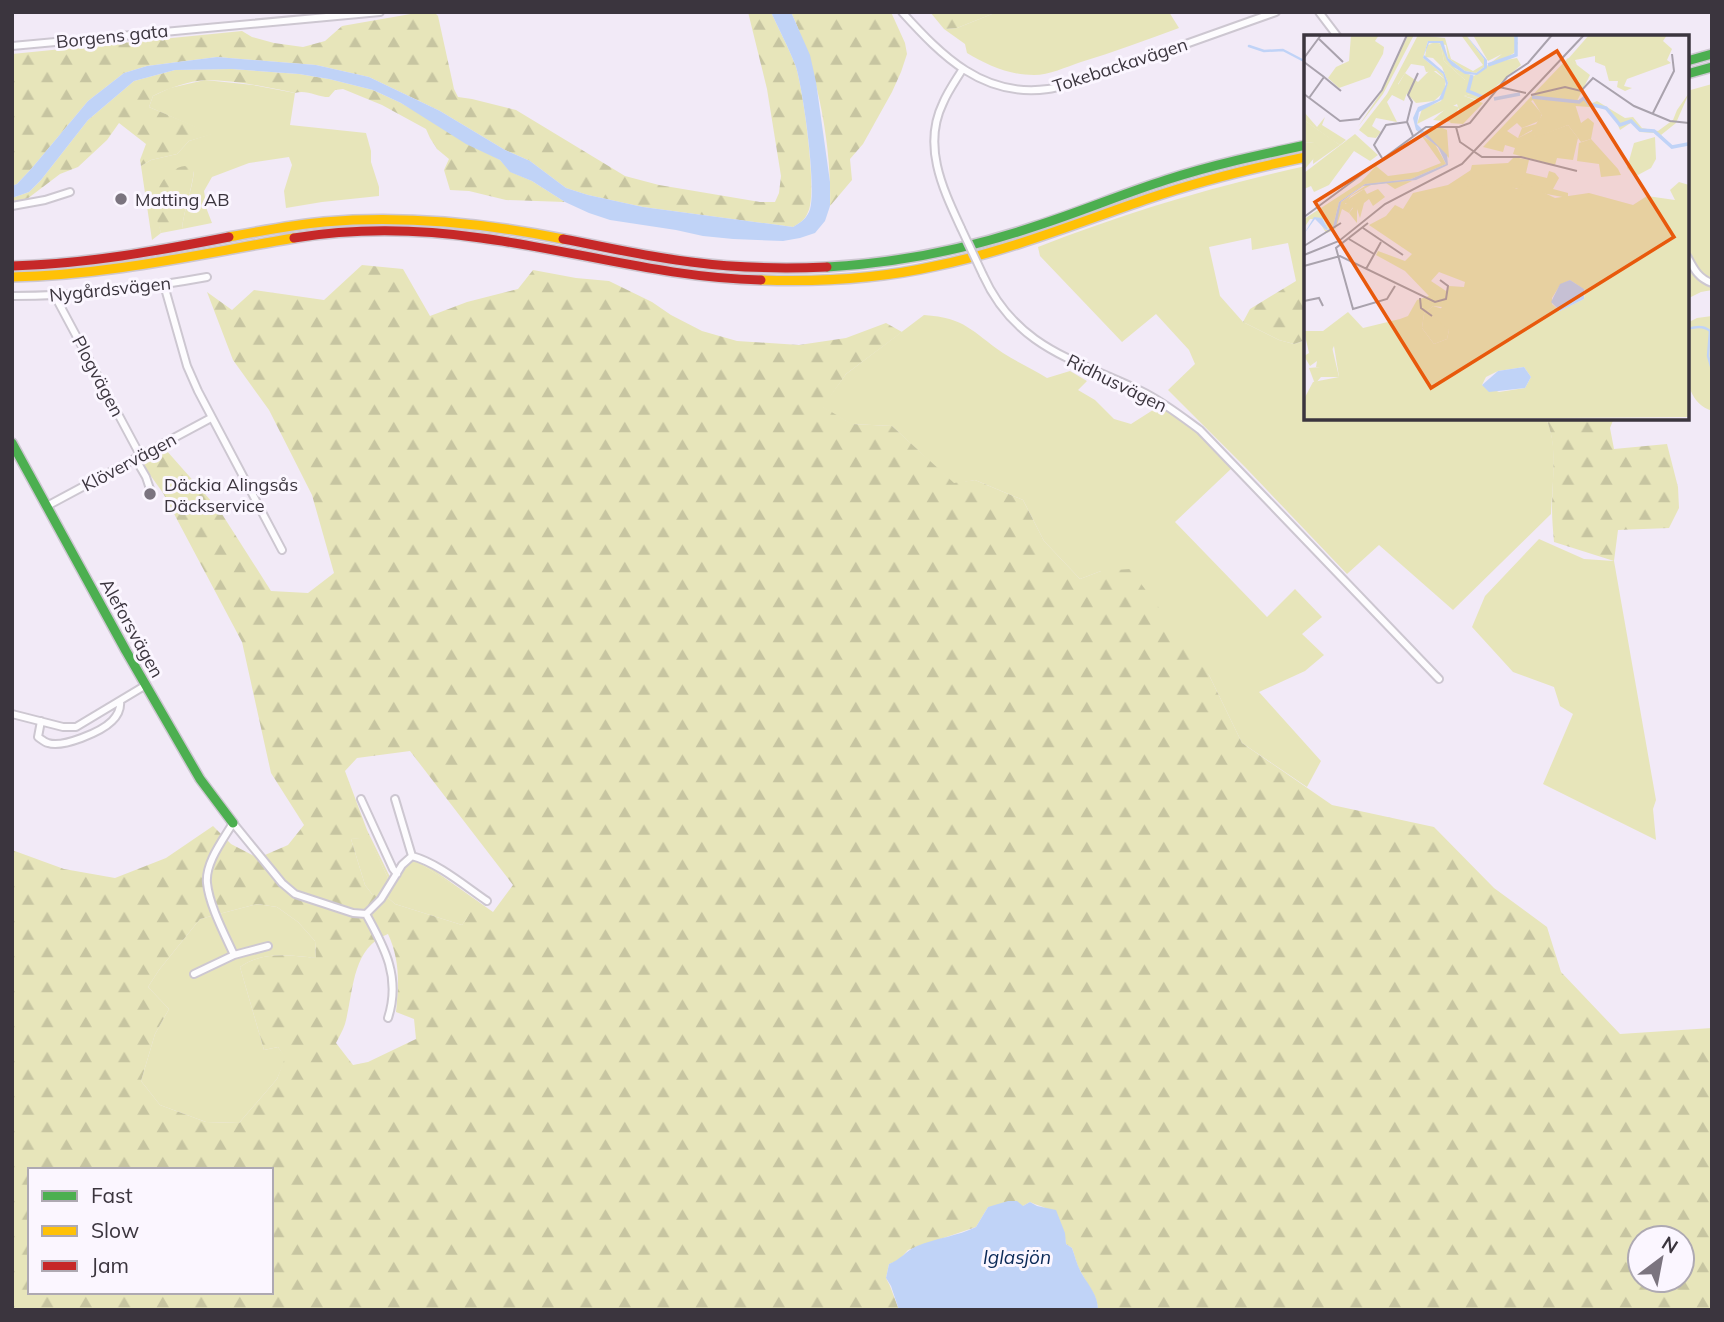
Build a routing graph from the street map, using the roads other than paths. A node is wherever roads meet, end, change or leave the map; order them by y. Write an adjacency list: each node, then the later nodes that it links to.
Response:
1 (380, 12): 6 (street, Borgens gata)
2 (902, 12): 10 (street, Tokebackavägen)
3 (1276, 12): 10 (street, Tokebackavägen)
4 (1319, 12): 5 (street)
5 (1336, 35)
6 (12, 46)
7 (1712, 54): 8 (main road)
8 (1689, 60)
9 (1712, 67): 11 (main road)
10 (962, 69): 30 (street, Ridhusvägen, bridge)
11 (1689, 73)
12 (1304, 145): 17 (main road)
13 (1304, 157): 18 (main road)
14 (69, 192): 15 (street)
15 (12, 206)
16 (1689, 260): 20 (street)
17 (12, 266)
18 (12, 277)
19 (207, 277): 21 (street, Nygårdsvägen)
20 (1712, 283)
21 (164, 285): 23 (street, Nygårdsvägen); 24 (street)
22 (12, 296): 23 (street, Nygårdsvägen)
23 (55, 296): 26 (street, Plogvägen)
24 (211, 418): 26 (street, Klövervägen); 29 (street)
25 (12, 443): 28 (main road, Aleforsvägen)
26 (137, 457): 27 (street, Plogvägen); 28 (street, Klövervägen)
27 (151, 492)
28 (47, 506): 31 (main road, Aleforsvägen)
29 (282, 550)
30 (1438, 679)
31 (146, 685): 32 (street); 37 (main road, Aleforsvägen)
32 (120, 701): 34 (street); 34 (street)
33 (12, 713): 34 (street)
34 (41, 722)
35 (361, 799): 39 (street)
36 (395, 799): 38 (street)
37 (233, 823): 41 (street, Aleforsvägen); 43 (street)
38 (412, 856): 39 (street); 40 (street)
39 (397, 874): 41 (street)
40 (487, 901)
41 (366, 914): 45 (street)
42 (268, 946): 43 (street)
43 (234, 955): 44 (street)
44 (194, 974)
45 (388, 1018)

